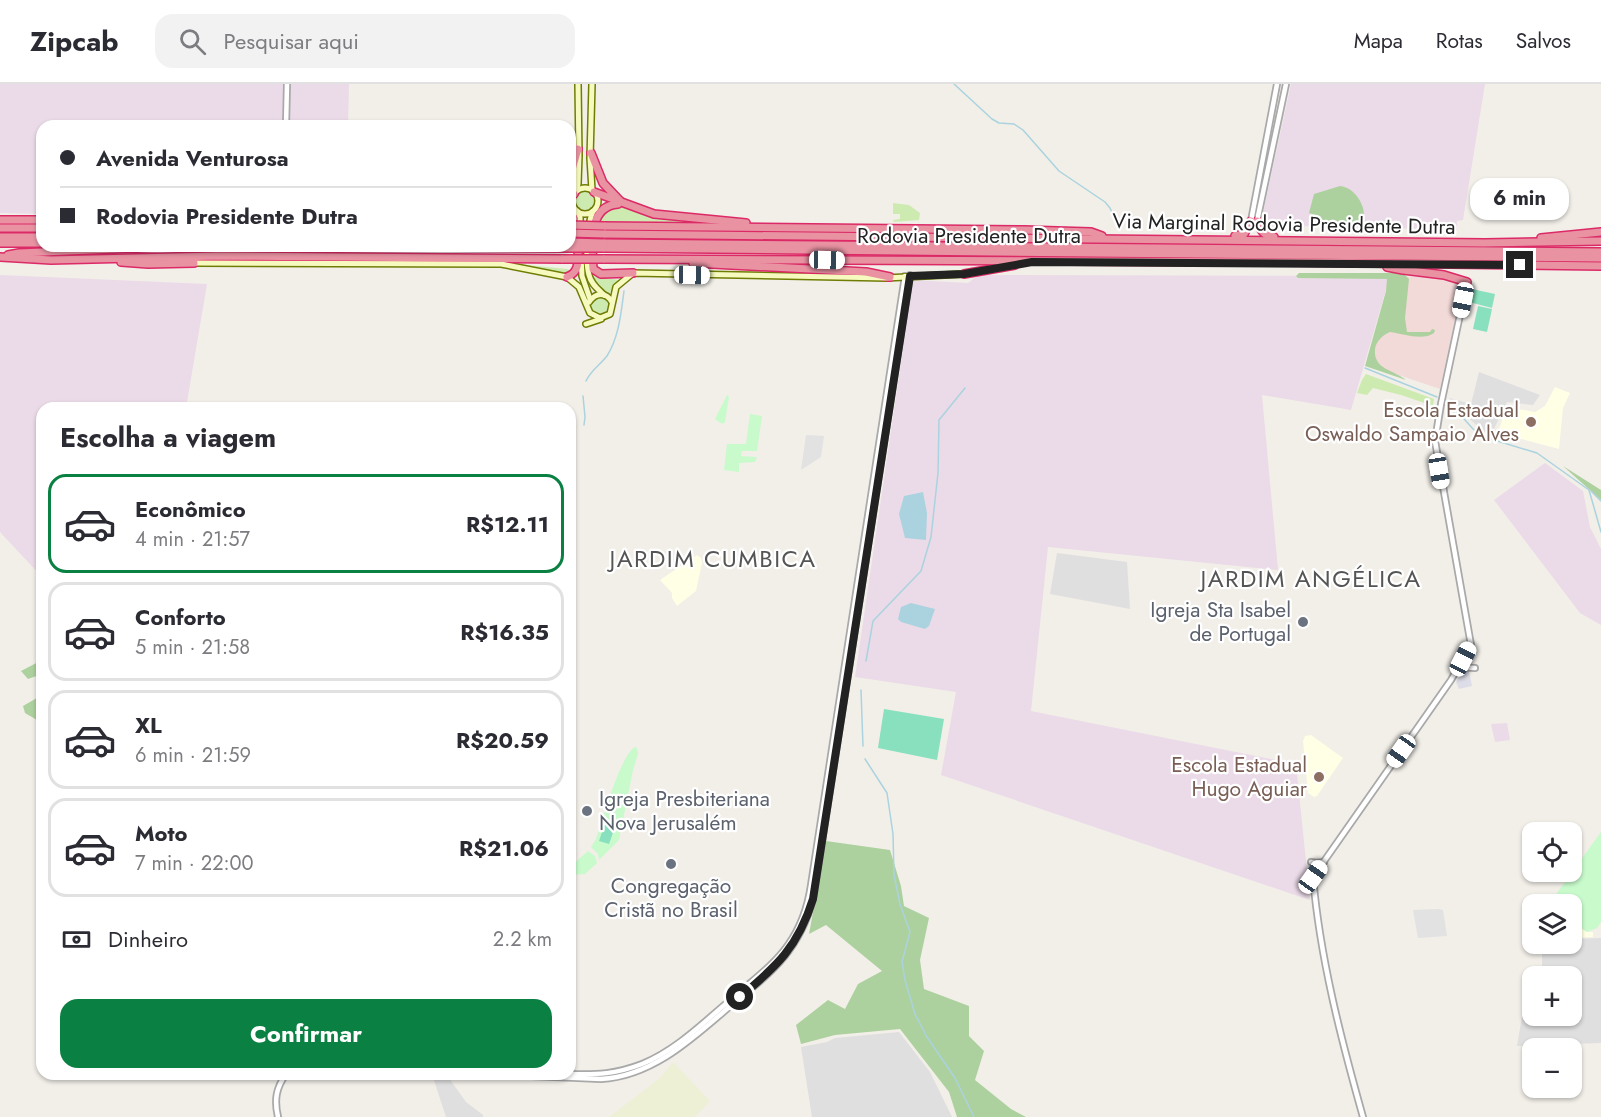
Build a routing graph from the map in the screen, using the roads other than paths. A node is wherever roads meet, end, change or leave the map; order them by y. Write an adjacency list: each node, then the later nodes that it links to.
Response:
1 (287, 84): 6 (street)
2 (578, 84): 7 (main road)
3 (592, 84): 8 (main road)
4 (1277, 84): 19 (street)
5 (1286, 84): 19 (street)
6 (286, 120)
7 (578, 149): 9 (highway); 10 (main road)
8 (591, 153): 11 (main road); 13 (highway)
9 (576, 156)
10 (576, 188)
11 (593, 191): 12 (main road); 13 (highway); 15 (main road)
12 (576, 192)
13 (624, 204): 21 (highway); 50 (highway)
14 (576, 211): 15 (main road)
15 (593, 211): 56 (main road)
16 (576, 213): 58 (main road)
17 (0, 220): 18 (highway)
18 (36, 220)
19 (1254, 221): 31 (highway); 32 (highway)
20 (576, 226): 24 (highway, bridge)
21 (769, 227): 24 (highway); 30 (highway)
22 (0, 228): 23 (highway)
23 (36, 228)
24 (604, 230): 25 (highway, Via Marginal Rodovia Presidente Dutra, bridge); 30 (highway, Via Marginal Rodovia Presidente Dutra)
25 (576, 232)
26 (1601, 232): 37 (highway)
27 (576, 235): 53 (highway)
28 (0, 237): 29 (highway)
29 (36, 237)
30 (1108, 238): 31 (highway, Via Marginal Rodovia Presidente Dutra)
31 (1195, 239): 32 (highway, Via Marginal Rodovia Presidente Dutra)
32 (1310, 240): 37 (highway, Via Marginal Rodovia Presidente Dutra)
33 (1601, 241): 37 (highway, Via Marginal Rodovia Presidente Dutra)
34 (0, 243): 35 (highway)
35 (36, 243)
36 (576, 243): 38 (highway, Rodovia Presidente Dutra, bridge)
37 (1485, 243)
38 (603, 246): 39 (highway, Rodovia Presidente Dutra, bridge); 40 (highway, Rodovia Presidente Dutra); 44 (highway, Rodovia Presidente Dutra)
39 (576, 247)
40 (1601, 250)
41 (43, 252): 42 (highway)
42 (1, 257): 45 (highway, Rodovia Presidente Dutra)
43 (664, 258): 45 (highway, Rodovia Presidente Dutra, bridge); 46 (highway, Rodovia Presidente Dutra); 54 (highway)
44 (1601, 258)
45 (80, 259): 47 (highway)
46 (1032, 262): 48 (highway, Rodovia Presidente Dutra); 51 (highway)
47 (194, 263): 53 (main road)
48 (1376, 264): 49 (highway, Rodovia Presidente Dutra); 55 (highway)
49 (1601, 266)
50 (633, 273): 54 (main road); 57 (main road)
51 (964, 274): 52 (main road)
52 (907, 276): 54 (main road); 65 (street); 66 (street)
53 (567, 277): 58 (main road)
54 (890, 277)
55 (1467, 282): 61 (street)
56 (604, 295): 57 (main road); 58 (main road)
57 (612, 302): 59 (main road)
58 (590, 303): 59 (main road)
59 (604, 317): 60 (main road)
60 (586, 324)
61 (1459, 667): 62 (street); 64 (street)
62 (1475, 668)
63 (1311, 861): 64 (street)
64 (1323, 862): 69 (street)
65 (576, 1074)
66 (576, 1078)
67 (281, 1080): 68 (street)
68 (278, 1117)
69 (1363, 1117)

